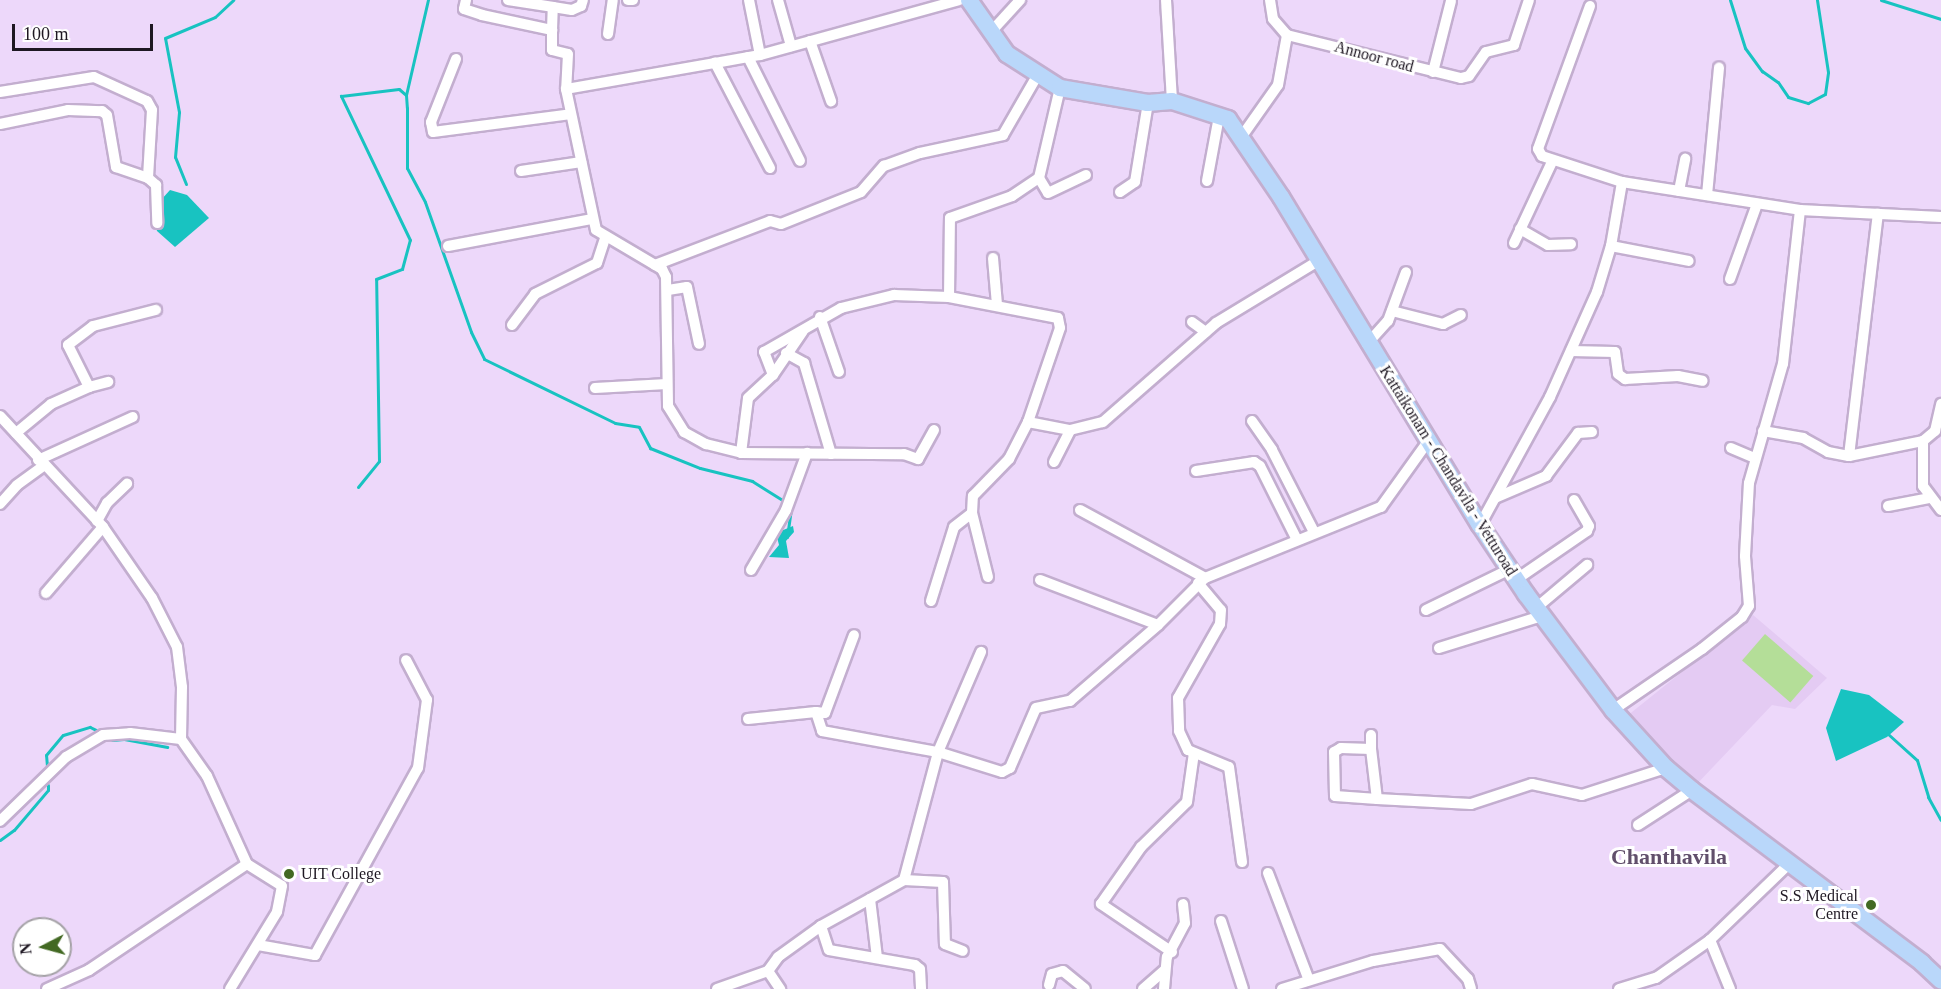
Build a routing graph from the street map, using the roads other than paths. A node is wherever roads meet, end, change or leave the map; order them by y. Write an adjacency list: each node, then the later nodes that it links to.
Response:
1 (466, 0): 18 (street)
2 (508, 0): 17 (street)
3 (583, 0): 17 (street)
4 (613, 0): 20 (street)
5 (628, 0): 6 (street)
6 (633, 0)
7 (750, 0): 24 (street)
8 (778, 0): 23 (street)
9 (959, 0): 22 (street)
10 (969, 0): 19 (main road, Kattaikonam - Chandavila - Vetturoad)
11 (1020, 0): 19 (street)
12 (1166, 0): 35 (street)
13 (1270, 0): 21 (street)
14 (1529, 0): 29 (street, Annoor road)
15 (1451, 1): 29 (street)
16 (1590, 6): 44 (street)
17 (553, 8): 18 (street)
18 (552, 30): 32 (street)
19 (990, 33): 30 (main road, Kattaikonam - Chandavila - Vetturoad)
20 (608, 34)
21 (1287, 34): 29 (street, Annoor road); 40 (street)
22 (810, 41): 23 (street); 34 (street)
23 (791, 46): 24 (street)
24 (760, 55): 25 (street)
25 (748, 57): 27 (street); 42 (street)
26 (456, 59): 37 (street)
27 (715, 63): 32 (street); 45 (street)
28 (1719, 68): 54 (street)
29 (1433, 72)
30 (1037, 76): 31 (main road, Kattaikonam - Chandavila - Vetturoad); 70 (street)
31 (1060, 88): 36 (main road, Kattaikonam - Chandavila - Vetturoad); 49 (street)
32 (566, 89): 37 (street)
33 (0, 92): 48 (street)
34 (831, 101)
35 (1172, 101): 36 (main road, Kattaikonam - Chandavila - Vetturoad); 38 (main road, Kattaikonam - Chandavila - Vetturoad)
36 (1148, 104): 53 (street)
37 (571, 114): 43 (street)
38 (1219, 116): 40 (main road, Kattaikonam - Chandavila - Vetturoad); 50 (street)
39 (0, 124): 48 (street)
40 (1242, 136): 68 (main road, Kattaikonam - Chandavila - Vetturoad)
41 (1685, 159): 52 (street)
42 (800, 161)
43 (581, 162): 46 (street); 59 (street)
44 (1552, 162): 51 (street); 61 (street)
45 (770, 168)
46 (521, 171)
47 (1086, 175): 49 (street)
48 (148, 178): 60 (street)
49 (1039, 178): 74 (street)
50 (1207, 180)
51 (1622, 182): 52 (street); 66 (street)
52 (1679, 191): 54 (street)
53 (1120, 192)
54 (1707, 195): 55 (street)
55 (1757, 204): 56 (street); 72 (street)
56 (1800, 210): 57 (street); 103 (street)
57 (1878, 214): 58 (street); 112 (street)
58 (1941, 218)
59 (592, 219): 62 (street); 65 (street)
60 (157, 224)
61 (1521, 229): 63 (street); 64 (street)
62 (605, 238): 70 (street); 81 (street)
63 (1514, 243)
64 (1571, 244)
65 (448, 246)
66 (1611, 246): 69 (street); 86 (street)
67 (993, 258): 75 (street)
68 (1318, 261): 83 (street); 85 (main road, Kattaikonam - Chandavila - Vetturoad)
69 (1689, 261)
70 (655, 265): 73 (street)
71 (1406, 272): 77 (street)
72 (1730, 279)
73 (668, 291): 84 (street); 92 (street)
74 (948, 297): 75 (street); 79 (street)
75 (997, 305): 100 (street)
76 (156, 310): 93 (street)
77 (1392, 311): 78 (street); 85 (street)
78 (1461, 315)
79 (820, 317): 82 (street); 88 (street)
80 (1192, 322): 83 (street)
81 (512, 325)
82 (806, 325): 87 (street); 89 (street)
83 (1206, 332): 102 (street)
84 (699, 344)
85 (1367, 344): 106 (main road, Kattaikonam - Chandavila - Vetturoad)
86 (1570, 351): 90 (street); 118 (street)
87 (786, 353): 89 (street); 111 (street)
88 (839, 372)
89 (773, 375): 109 (street)
90 (1703, 381)
91 (108, 382): 93 (street)
92 (667, 384): 94 (street); 109 (street)
93 (89, 387): 105 (street)
94 (595, 388)
95 (1941, 404): 98 (street)
96 (0, 416): 105 (street)
97 (134, 417): 115 (street)
98 (1940, 419): 107 (street)
99 (1252, 421): 128 (street)
100 (1028, 422): 102 (street); 125 (street)
101 (933, 430): 111 (street)
102 (1070, 430): 114 (street)
103 (1763, 431): 112 (street); 113 (street)
104 (1592, 432): 118 (street)
105 (16, 433): 115 (street)
106 (1429, 440): 127 (main road, Kattaikonam - Chandavila - Vetturoad); 128 (street)
107 (1923, 441): 112 (street); 119 (street)
108 (1731, 448): 113 (street)
109 (741, 453): 110 (street)
110 (807, 453): 111 (street); 131 (street)
111 (831, 454)
112 (1849, 456)
113 (1754, 458): 145 (street)
114 (1054, 462)
115 (40, 463): 121 (street); 126 (street)
116 (1196, 471): 129 (street)
117 (128, 484): 126 (street)
118 (1495, 498): 127 (street)
119 (1930, 498): 122 (street); 124 (street)
120 (1574, 500): 132 (street)
121 (0, 504)
122 (1888, 506)
123 (1080, 510): 135 (street)
124 (1941, 510)
125 (972, 513): 133 (street); 137 (street)
126 (100, 524): 136 (street); 149 (street)
127 (1480, 525): 132 (main road, Kattaikonam - Chandavila - Vetturoad)
128 (1314, 532): 129 (street)
129 (1296, 538): 135 (street)
130 (1587, 565): 139 (street)
131 (751, 570)
132 (1513, 574): 138 (street); 139 (main road, Kattaikonam - Chandavila - Vetturoad)
133 (988, 577)
134 (1040, 580): 140 (street)
135 (1202, 580): 140 (street); 152 (street)
136 (46, 593)
137 (931, 601)
138 (1426, 610)
139 (1539, 612): 142 (street); 145 (main road, Kattaikonam - Chandavila - Vetturoad)
140 (1158, 625): 151 (street)
141 (854, 635): 146 (street)
142 (1439, 648)
143 (981, 652): 151 (street)
144 (406, 660): 168 (street)
145 (1613, 710): 153 (main road, Kattaikonam - Chandavila - Vetturoad)
146 (816, 712): 147 (street); 151 (street)
147 (748, 719)
148 (1371, 735): 150 (street)
149 (181, 739): 156 (street); 159 (street)
150 (1371, 749): 155 (street); 155 (street)
151 (938, 752): 162 (street)
152 (1194, 753): 158 (street); 170 (street)
153 (1666, 768): 154 (main road, Kattaikonam - Chandavila - Vetturoad); 155 (street)
154 (1692, 790): 157 (street); 160 (main road, Kattaikonam - Chandavila - Vetturoad)
155 (1377, 799)
156 (0, 821)
157 (1638, 825)
158 (1242, 862)
159 (247, 864): 168 (street); 178 (street)
160 (1789, 864): 167 (street); 175 (main road, Kattaikonam - Chandavila - Vetturoad)
161 (1268, 873): 174 (street)
162 (904, 880): 163 (street); 169 (street)
163 (870, 899): 166 (street); 171 (street)
164 (1183, 904): 170 (street)
165 (1221, 921): 186 (street)
166 (821, 926): 171 (street); 172 (street)
167 (1710, 940): 177 (street); 190 (street)
168 (258, 945): 179 (street)
169 (963, 951)
170 (1172, 952): 173 (street)
171 (877, 958): 182 (street)
172 (768, 971): 180 (street); 181 (street)
173 (1164, 971): 184 (street); 185 (street)
174 (1308, 978): 187 (street); 188 (street)
175 (1941, 981)
176 (1049, 985): 183 (street)
177 (1645, 985): 189 (street)
178 (47, 989)
179 (230, 989)
180 (717, 989)
181 (780, 989)
182 (921, 989)
183 (1085, 989)
184 (1143, 989)
185 (1164, 989)
186 (1243, 989)
187 (1282, 989)
188 (1471, 989)
189 (1619, 989)
190 (1730, 989)

